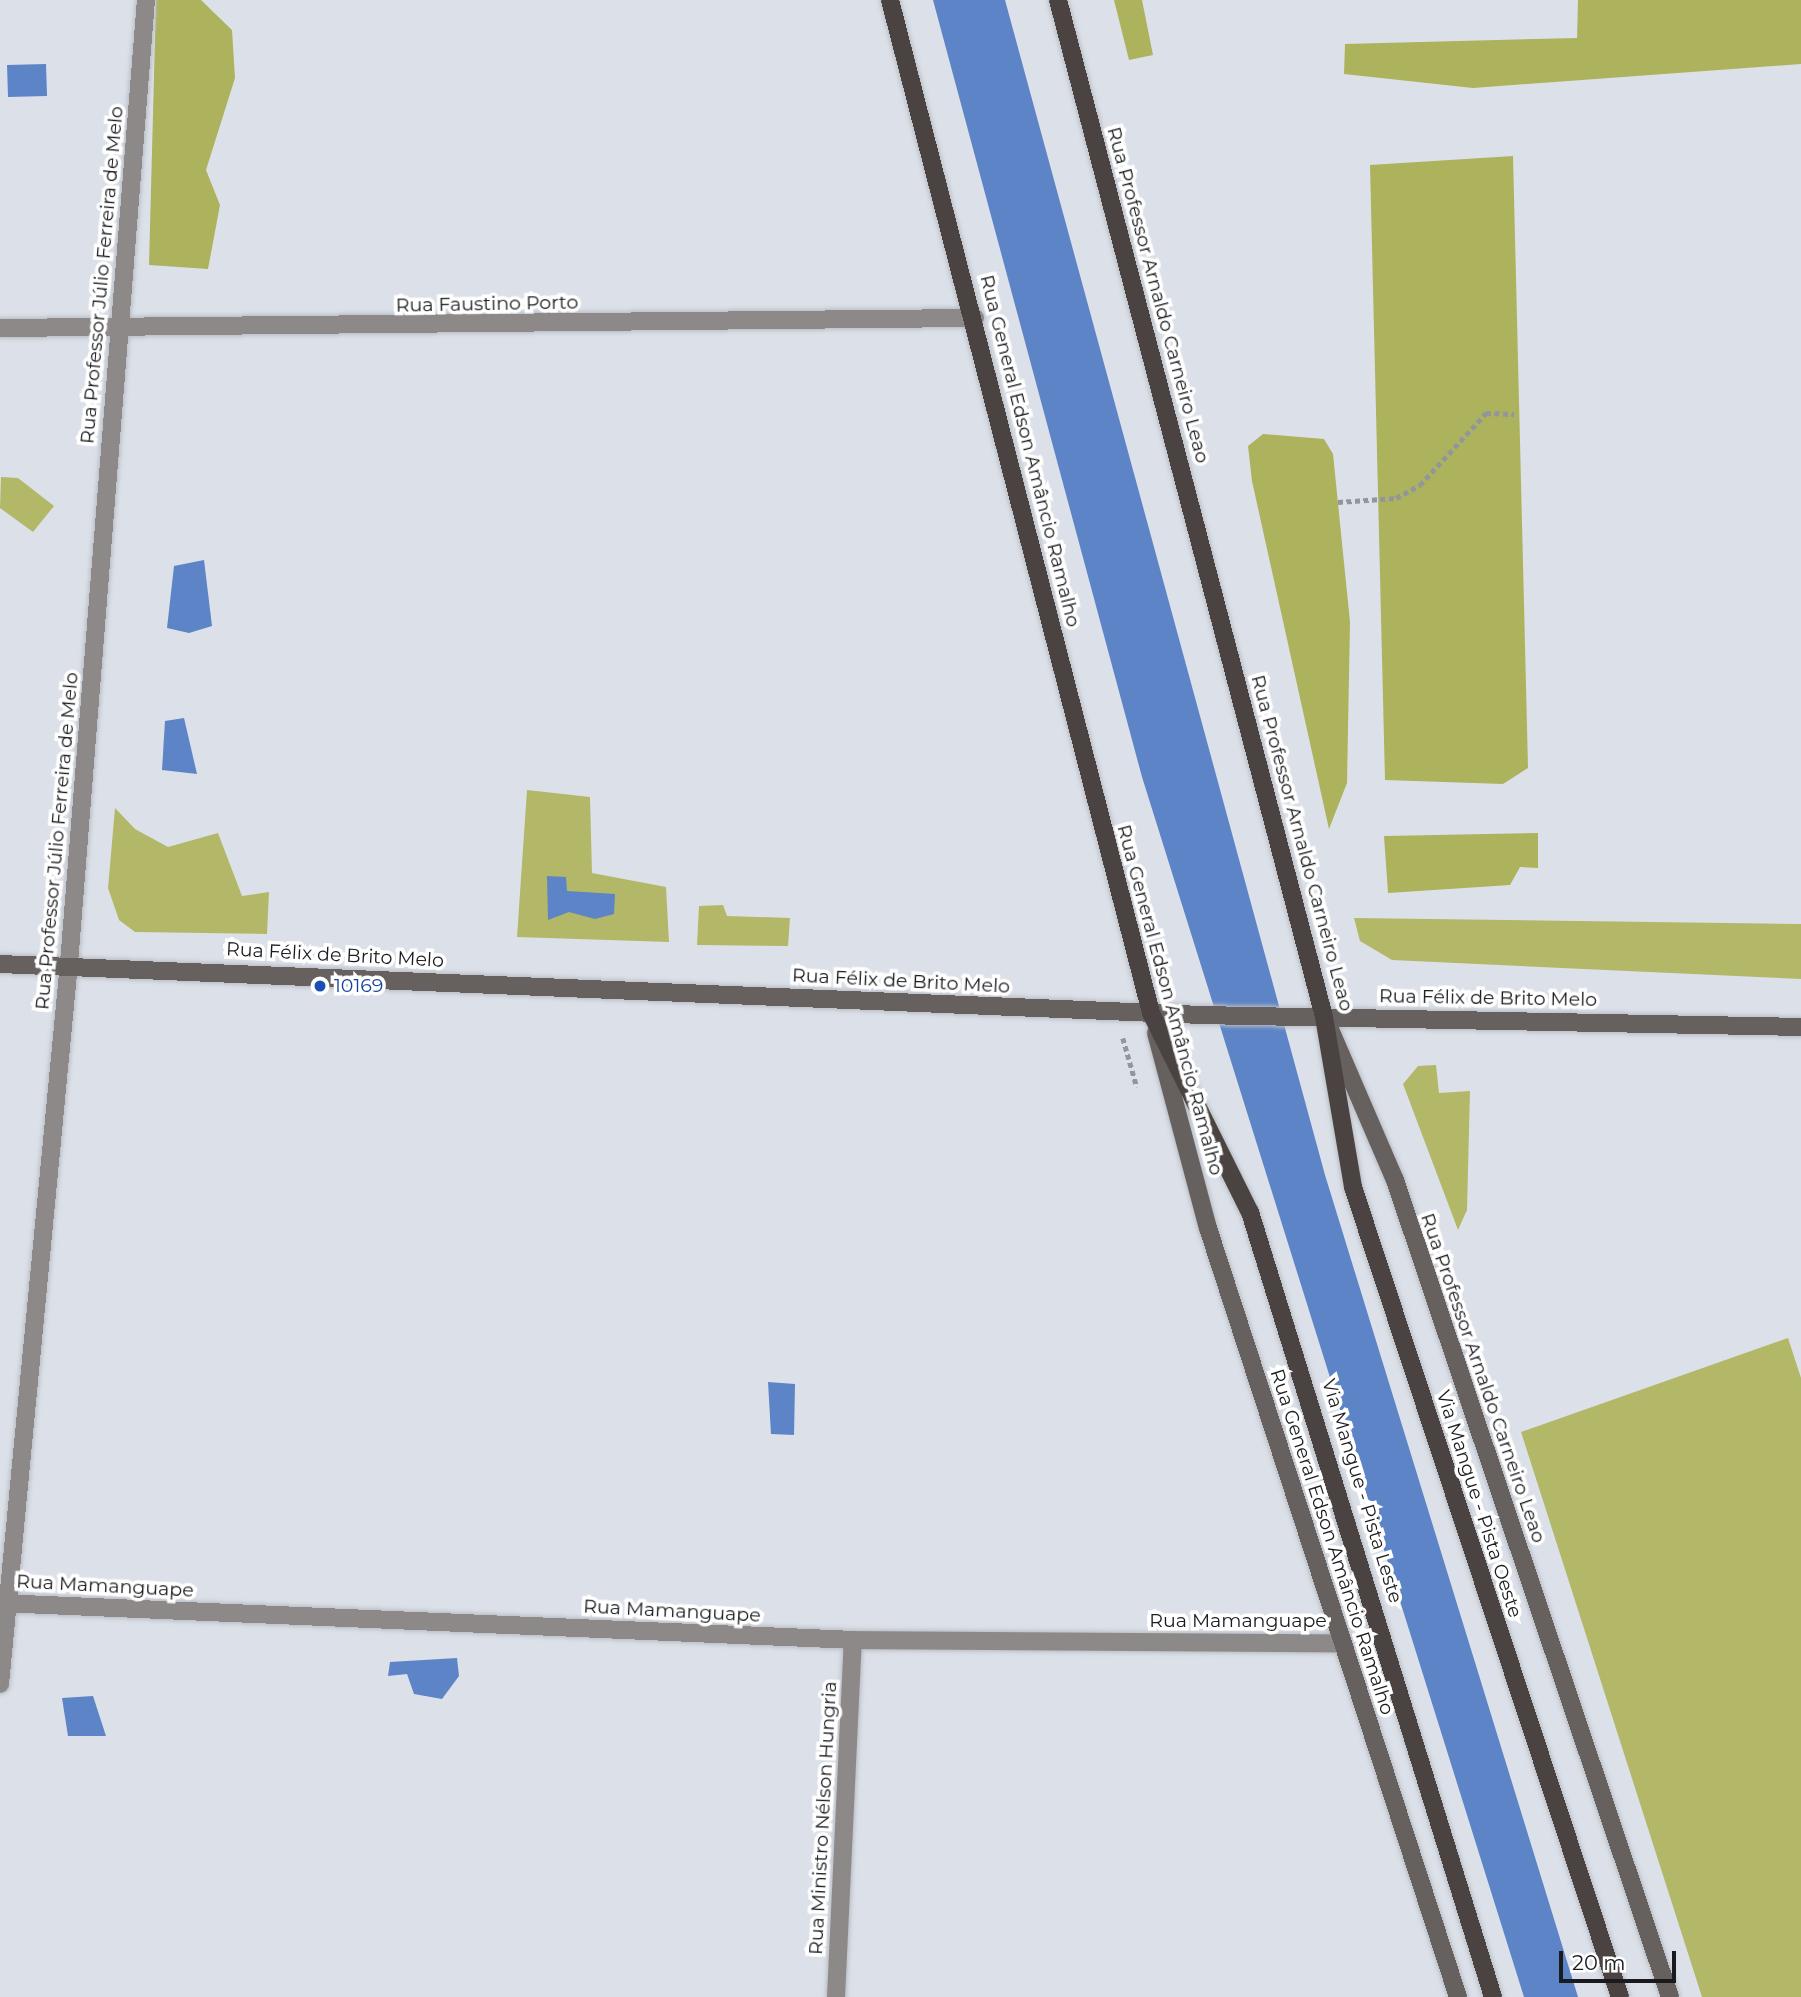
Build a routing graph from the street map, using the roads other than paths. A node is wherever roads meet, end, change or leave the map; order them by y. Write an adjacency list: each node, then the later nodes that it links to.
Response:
1 (146, 0): 6 (street, Rua Professor Júlio Ferreira de Melo)
2 (890, 0): 4 (main road, Rua General Edson Amâncio Ramalho)
3 (1058, 0): 10 (main road, Rua Professor Arnaldo Carneiro Leao)
4 (975, 318): 6 (street, Rua Faustino Porto); 9 (main road, Rua General Edson Amâncio Ramalho)
5 (0, 328): 6 (street, Rua Faustino Porto)
6 (117, 331): 7 (street, Rua Professor Júlio Ferreira de Melo)
7 (69, 963): 8 (main road, Rua Félix de Brito Melo); 9 (main road, Rua Félix de Brito Melo); 12 (street, Rua Professor Júlio Ferreira de Melo)
8 (0, 964)
9 (1151, 1013): 10 (main road, Rua Félix de Brito Melo); 14 (main road, Rua General Edson Amâncio Ramalho); 18 (main road, Via Mangue - Pista Leste)
10 (1324, 1017): 11 (main road, Rua Félix de Brito Melo); 19 (main road, Via Mangue - Pista Oeste); 20 (main road, Rua Professor Arnaldo Carneiro Leao)
11 (1801, 1027)
12 (4, 1603): 13 (street, Rua Mamanguape); 15 (street, Rua Professor Júlio Ferreira de Melo)
13 (853, 1640): 14 (street, Rua Mamanguape); 16 (street, Rua Ministro Nélson Hungria)
14 (1342, 1643): 17 (main road, Rua General Edson Amâncio Ramalho)
15 (0, 1684)
16 (836, 1997)
17 (1458, 1997)
18 (1493, 1997)
19 (1620, 1997)
20 (1670, 1997)

